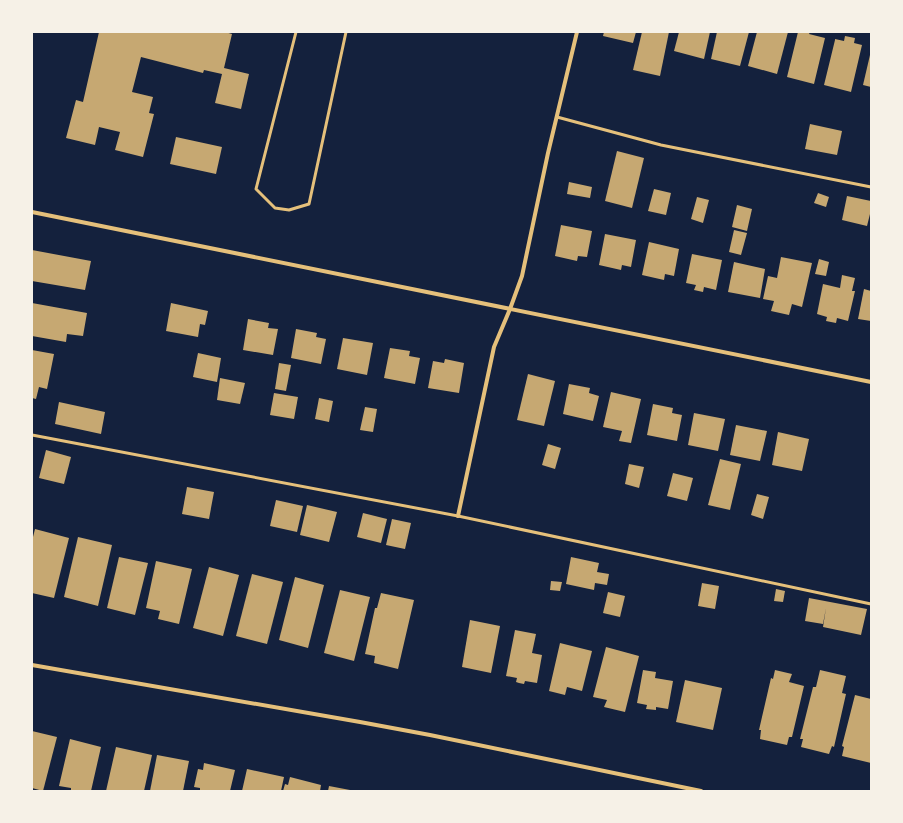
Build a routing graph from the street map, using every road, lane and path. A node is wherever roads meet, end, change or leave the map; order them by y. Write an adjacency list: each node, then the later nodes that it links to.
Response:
1 (296, 32): 2 (lane)
2 (346, 32)
3 (577, 32): 4 (street)
4 (557, 117): 5 (lane); 7 (street)
5 (871, 187)
6 (32, 212): 7 (street)
7 (510, 309): 8 (street); 10 (street)
8 (871, 382)
9 (32, 435): 10 (lane)
10 (458, 516): 11 (lane)
11 (871, 604)
12 (32, 665): 13 (street)
13 (701, 791)

